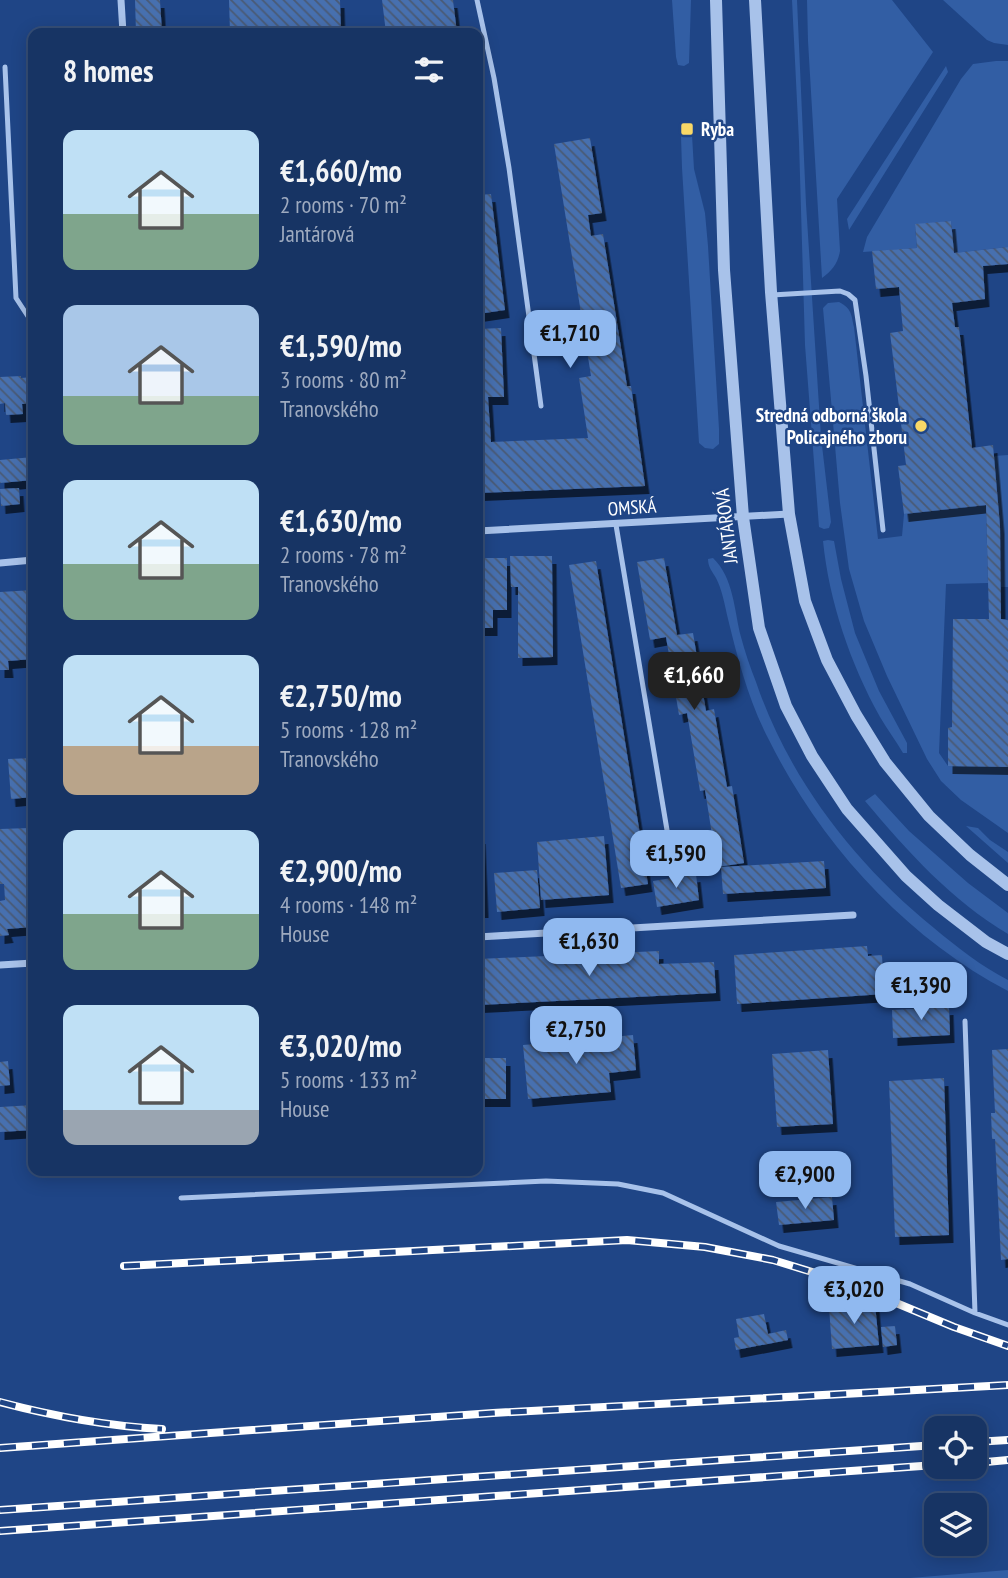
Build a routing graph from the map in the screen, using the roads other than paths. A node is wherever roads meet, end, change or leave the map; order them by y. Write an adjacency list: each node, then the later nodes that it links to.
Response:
1 (121, 0): 5 (street)
2 (477, 0): 9 (lane)
3 (716, 0): 11 (street, JANTÁROVÁ)
4 (757, 0): 7 (street)
5 (123, 28)
6 (5, 67): 8 (lane)
7 (772, 295): 10 (street); 13 (lane)
8 (28, 316)
9 (541, 406)
10 (789, 514): 11 (street, OMSKÁ); 18 (street)
11 (743, 517): 12 (street, OMSKÁ); 21 (street, JANTÁROVÁ)
12 (616, 525): 14 (street, OMSKÁ); 17 (lane)
13 (883, 530)
14 (483, 531)
15 (28, 560): 16 (street)
16 (0, 563)
17 (670, 848)
18 (1008, 885)
19 (853, 915): 20 (street)
20 (483, 937)
21 (1008, 954)
22 (28, 963): 23 (street)
23 (0, 965)
24 (965, 1021): 26 (lane)
25 (181, 1198): 26 (lane)
26 (975, 1313): 27 (lane)
27 (1008, 1325)

